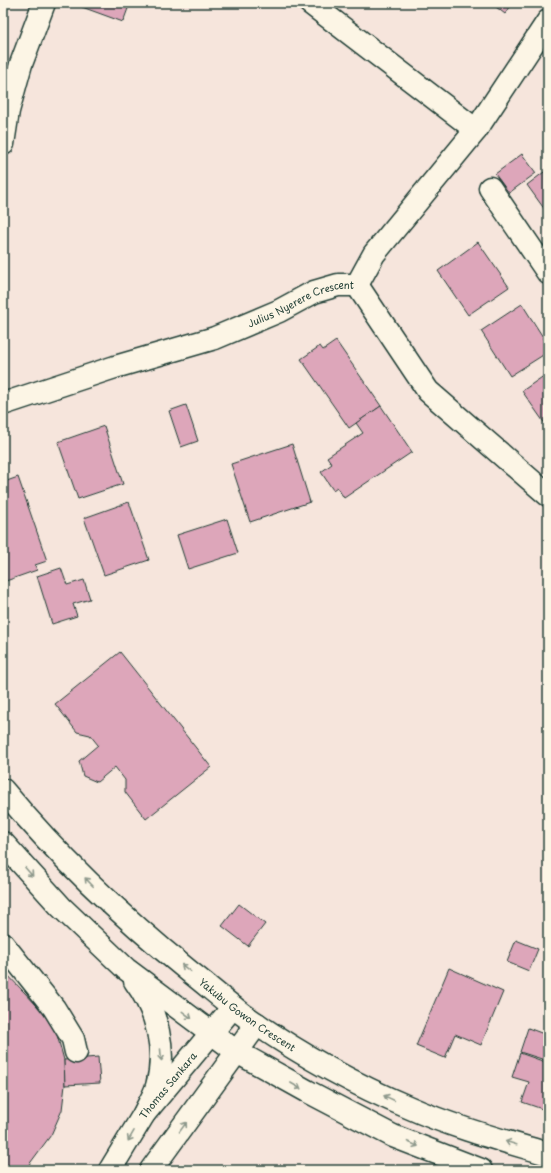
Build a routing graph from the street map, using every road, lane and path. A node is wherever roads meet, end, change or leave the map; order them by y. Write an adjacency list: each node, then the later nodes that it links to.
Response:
1 (44, 3): 4 (street)
2 (310, 3): 5 (street)
3 (548, 21): 5 (street, Julius Nyerere Crescent)
4 (5, 111): 6 (street)
5 (476, 130): 9 (street, Julius Nyerere Crescent)
6 (3, 144)
7 (490, 188): 8 (street)
8 (548, 273)
9 (357, 285): 10 (street, Julius Nyerere Crescent); 11 (street)
10 (3, 404)
11 (548, 495)
12 (3, 790): 16 (street, Yakubu Gowon Crescent, one-way to 12)
13 (3, 843): 15 (street, one-way to 15)
14 (3, 944): 19 (street)
15 (126, 969): 18 (street, one-way to 18); 21 (street, one-way to 21)
16 (234, 1007): 17 (street, Yakubu Gowon Crescent); 18 (street, Thomas Sankara)
17 (257, 1024): 20 (street); 22 (street, Yakubu Gowon Crescent, one-way to 17)
18 (211, 1034): 20 (street); 21 (street, Thomas Sankara)
19 (76, 1052)
20 (237, 1052): 24 (street, one-way to 20); 25 (street, one-way to 25)
21 (144, 1114): 23 (street, Thomas Sankara, one-way to 23)
22 (548, 1154)
23 (110, 1170)
24 (151, 1170)
25 (481, 1170)

